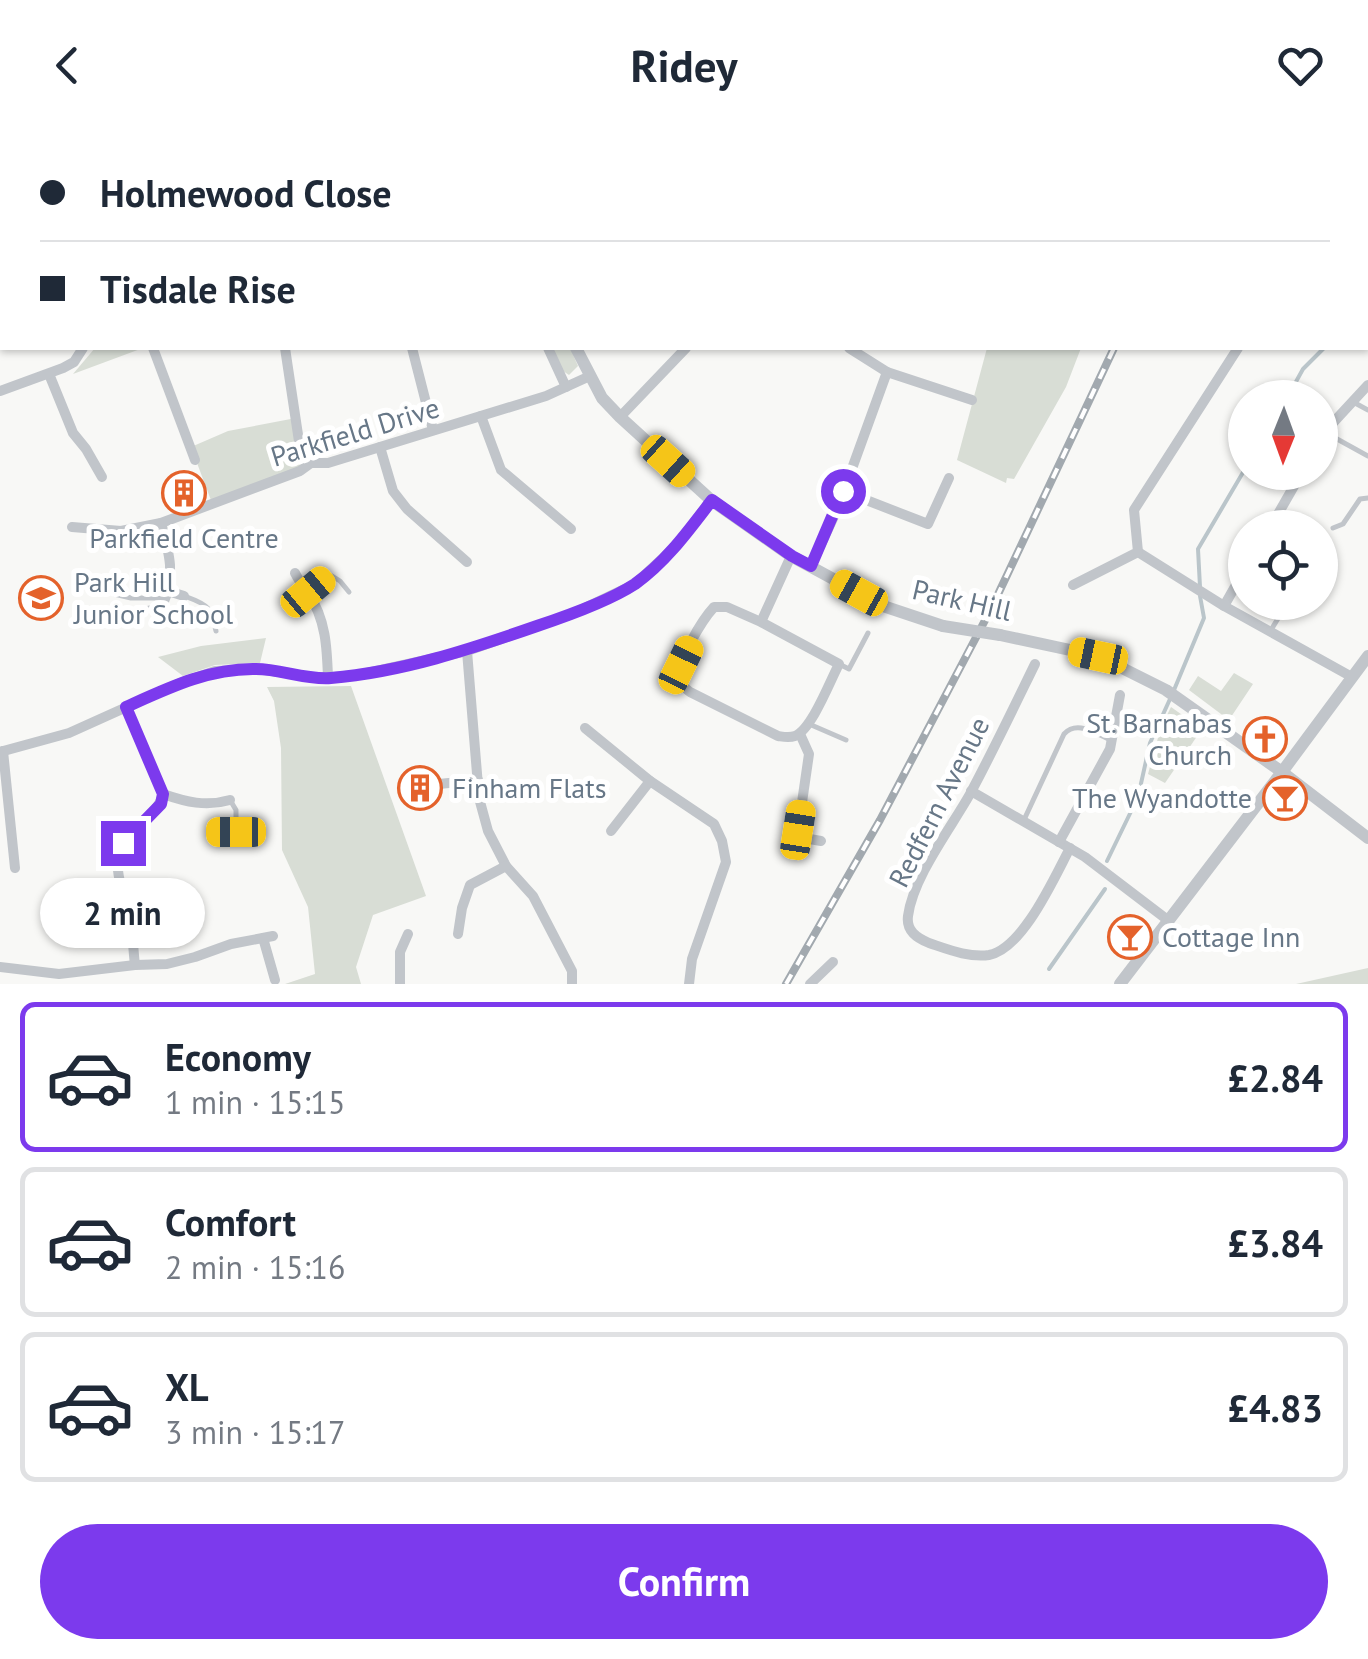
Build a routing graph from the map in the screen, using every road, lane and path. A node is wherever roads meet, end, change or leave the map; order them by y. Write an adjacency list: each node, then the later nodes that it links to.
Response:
1 (82, 350): 11 (street)
2 (154, 350): 26 (street)
3 (285, 350): 27 (street)
4 (413, 350): 22 (street)
5 (549, 350): 14 (street)
6 (577, 350): 12 (street, Park Hill)
7 (684, 350): 20 (street)
8 (852, 350): 10 (street)
9 (1237, 350): 37 (street)
10 (887, 372): 16 (street); 30 (street)
11 (49, 374): 15 (street); 28 (street)
12 (590, 376): 14 (street, Parkfield Drive); 20 (street, Park Hill)
13 (1368, 385): 17 (street)
14 (566, 388): 19 (street, Parkfield Drive)
15 (0, 390)
16 (972, 400)
17 (1352, 402): 18 (lane); 21 (street)
18 (1368, 410)
19 (481, 416): 22 (street, Parkfield Drive); 36 (street)
20 (620, 417): 32 (street, Park Hill)
21 (1338, 419)
22 (434, 430): 24 (street, Parkfield Drive)
23 (1338, 443): 25 (lane)
24 (380, 447): 27 (street, Parkfield Drive); 39 (street)
25 (1368, 456)
26 (195, 460)
27 (311, 463): 33 (street, Parkfield Drive)
28 (84, 474)
29 (949, 478): 30 (street)
30 (843, 491): 40 (street)
31 (1368, 498): 35 (lane)
32 (712, 500): 38 (street, Park Hill); 56 (street)
33 (161, 523): 34 (street, Parkfield Drive); 47 (street)
34 (72, 526)
35 (1338, 526)
36 (564, 529)
37 (1138, 552): 42 (street); 49 (street)
38 (792, 556): 40 (street, Park Hill); 52 (street)
39 (459, 559)
40 (811, 566): 70 (street, Park Hill, bridge)
41 (295, 573): 43 (street)
42 (1073, 585)
43 (308, 592): 44 (lane); 61 (street)
44 (348, 592)
45 (114, 594): 47 (lane)
46 (184, 596): 47 (street); 53 (lane)
47 (166, 598): 51 (lane)
48 (1228, 599): 49 (street)
49 (1224, 606): 55 (street)
50 (1277, 620): 55 (lane)
51 (123, 622)
52 (761, 622): 58 (street); 66 (street)
53 (216, 631)
54 (868, 632): 58 (lane)
55 (1270, 632): 60 (street)
56 (467, 651): 61 (street); 71 (street)
57 (1368, 656): 60 (street)
58 (839, 664): 64 (street)
59 (1035, 664): 74 (street, Redfern Avenue)
60 (1352, 677): 70 (street)
61 (328, 678): 63 (street)
62 (1120, 695): 68 (street)
63 (126, 707): 69 (street); 75 (street)
64 (809, 724): 66 (street); 67 (lane)
65 (586, 728): 72 (street)
66 (800, 734): 81 (street)
67 (846, 740)
68 (1112, 740): 77 (lane); 82 (street)
69 (1, 751): 84 (street)
70 (1282, 772): 80 (street, Park Hill); 85 (street)
71 (478, 780): 73 (street); 83 (street)
72 (650, 781): 78 (street); 94 (street)
73 (439, 784)
74 (972, 791): 77 (street); 82 (street, Redfern Avenue)
75 (163, 794): 76 (street); 89 (street)
76 (230, 800): 79 (lane)
77 (1023, 822): 82 (street)
78 (610, 831)
79 (213, 832)
80 (1368, 838)
81 (821, 841)
82 (1064, 845): 85 (street)
83 (506, 866): 87 (street); 93 (street)
84 (15, 868)
85 (1169, 920): 96 (street)
86 (408, 934): 92 (street)
87 (458, 934)
88 (833, 962): 95 (street)
89 (135, 965): 90 (street); 91 (street)
90 (0, 967)
91 (275, 980)
92 (400, 984)
93 (572, 984)
94 (688, 984)
95 (810, 984)
96 (1120, 984)

